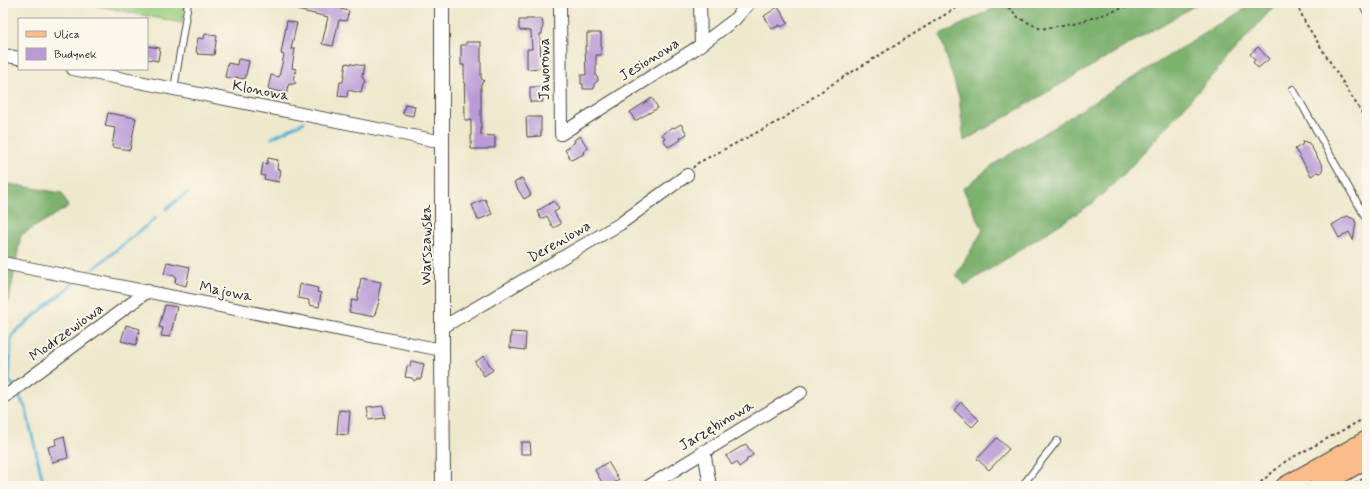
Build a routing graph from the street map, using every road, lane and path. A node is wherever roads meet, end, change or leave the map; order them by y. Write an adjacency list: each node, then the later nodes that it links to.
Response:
1 (188, 3): 18 (lane)
2 (442, 3): 22 (street, Warszawska)
3 (560, 3): 21 (street, Jaworowa)
4 (700, 3): 14 (street)
5 (749, 3): 14 (street, Jesionowa)
6 (964, 3): 23 (path)
7 (1004, 3): 8 (path)
8 (1139, 3)
9 (1292, 3): 12 (path)
10 (1298, 3): 12 (path)
11 (1361, 3): 13 (lane)
12 (1298, 7): 20 (path)
13 (1367, 12)
14 (701, 45): 21 (street, Jesionowa)
15 (3, 55): 16 (street)
16 (18, 58)
17 (78, 70): 18 (street, Klonowa)
18 (174, 89): 22 (street, Klonowa)
19 (1293, 90): 24 (lane)
20 (1367, 121)
21 (561, 134)
22 (443, 142): 27 (street, Warszawska)
23 (687, 175): 27 (street, Dereniowa)
24 (1367, 220)
25 (3, 263): 26 (street, Majowa)
26 (148, 291): 28 (street, Majowa); 30 (street, Modrzewiowa)
27 (443, 327): 28 (street, Warszawska)
28 (442, 350): 37 (street, Warszawska)
29 (801, 392): 34 (street, Jarzębinowa)
30 (3, 398)
31 (1367, 417): 41 (path)
32 (1367, 440): 42 (main road)
33 (1057, 441): 40 (lane)
34 (704, 451): 38 (street, Jarzębinowa); 39 (street)
35 (1367, 459): 43 (main road)
36 (1367, 477): 44 (path)
37 (444, 486)
38 (648, 486)
39 (710, 486)
40 (1022, 486)
41 (1256, 486)
42 (1285, 486)
43 (1319, 486)
44 (1350, 486)

